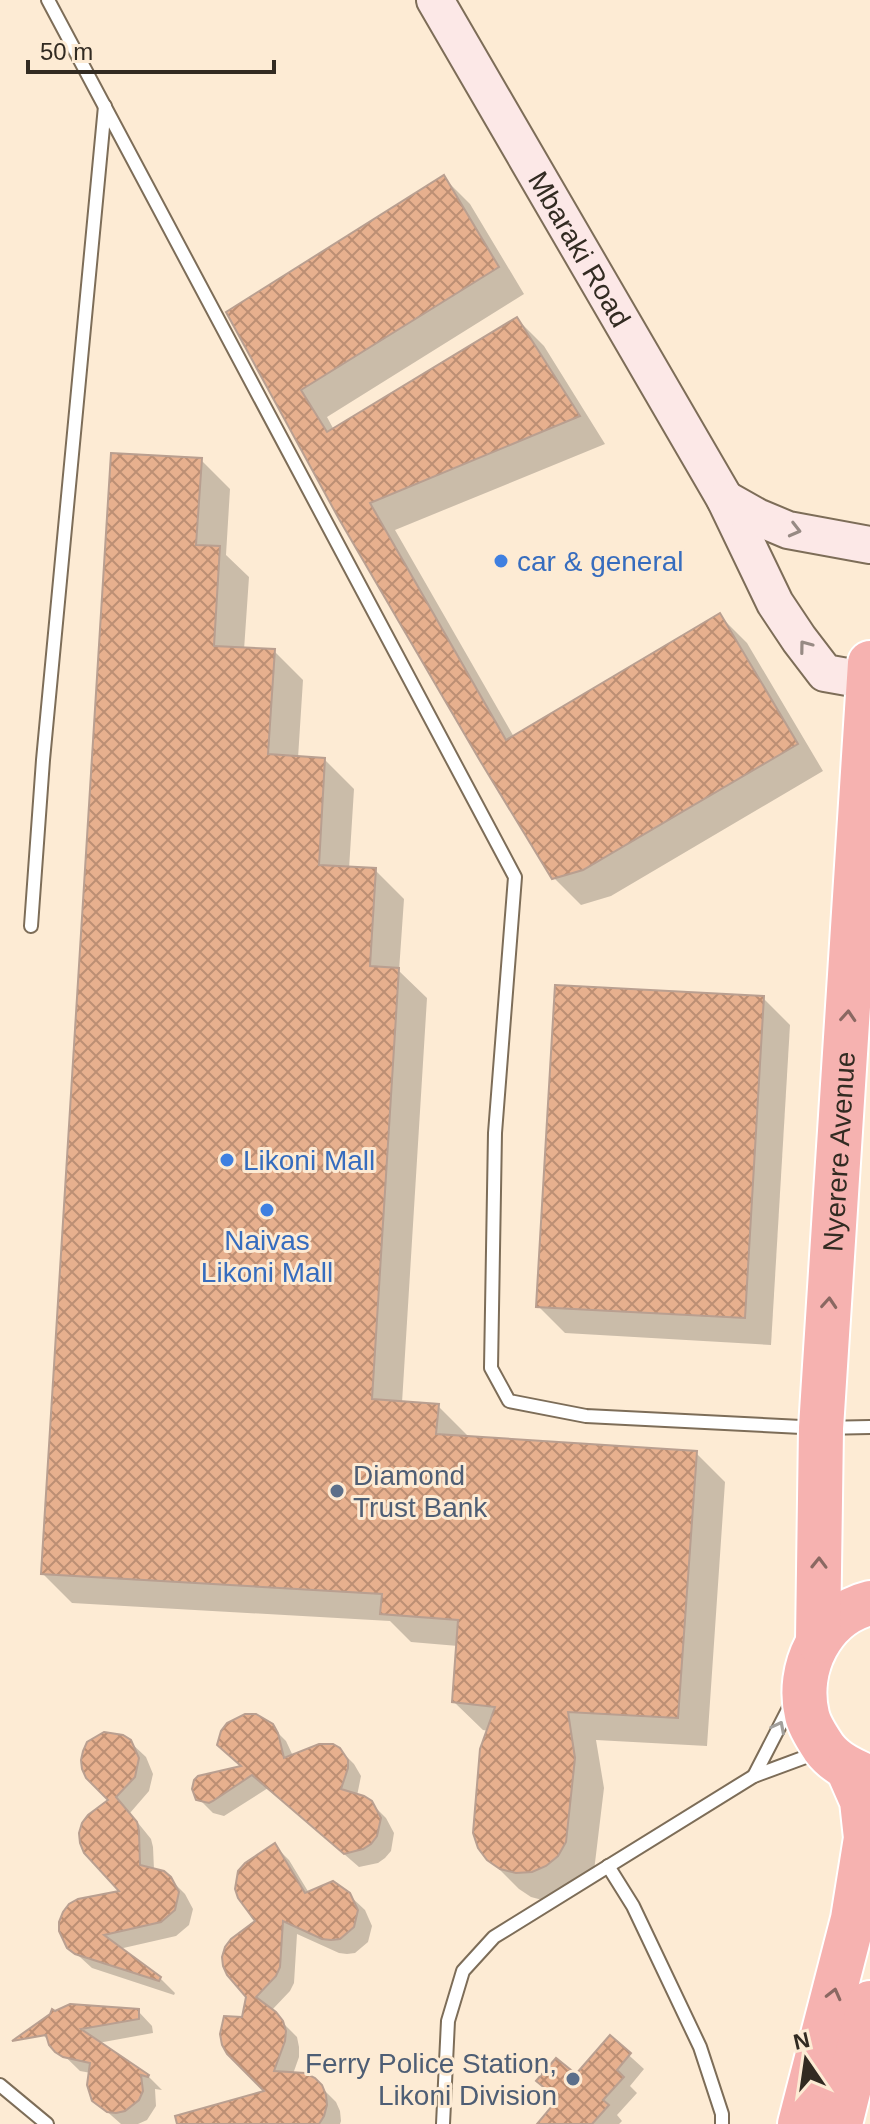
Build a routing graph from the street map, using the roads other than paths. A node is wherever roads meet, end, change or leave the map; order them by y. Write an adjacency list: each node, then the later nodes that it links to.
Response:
1 (48, 0): 3 (lane)
2 (435, 0): 4 (main road, Mbaraki Road)
3 (105, 106): 8 (lane); 10 (lane)
4 (725, 499): 5 (main road, one-way to 5); 7 (main road, Mbaraki Road, one-way to 4)
5 (870, 545)
6 (870, 663): 7 (highway, Nyerere Avenue)
7 (870, 681): 10 (highway, Nyerere Avenue, one-way to 7)
8 (31, 926)
9 (870, 1427): 10 (lane)
10 (821, 1428): 12 (highway, Nyerere Avenue, one-way to 10)
11 (870, 1603): 12 (highway)
12 (811, 1660): 13 (highway, Nyerere Avenue); 14 (lane, one-way to 12)
13 (848, 1766): 14 (lane); 21 (highway, one-way to 13)
14 (754, 1776): 15 (lane)
15 (608, 1866): 19 (lane); 20 (lane)
16 (870, 2003): 22 (highway)
17 (0, 2085): 18 (lane)
18 (47, 2124)
19 (443, 2124)
20 (722, 2124)
21 (800, 2124)
22 (840, 2124)

